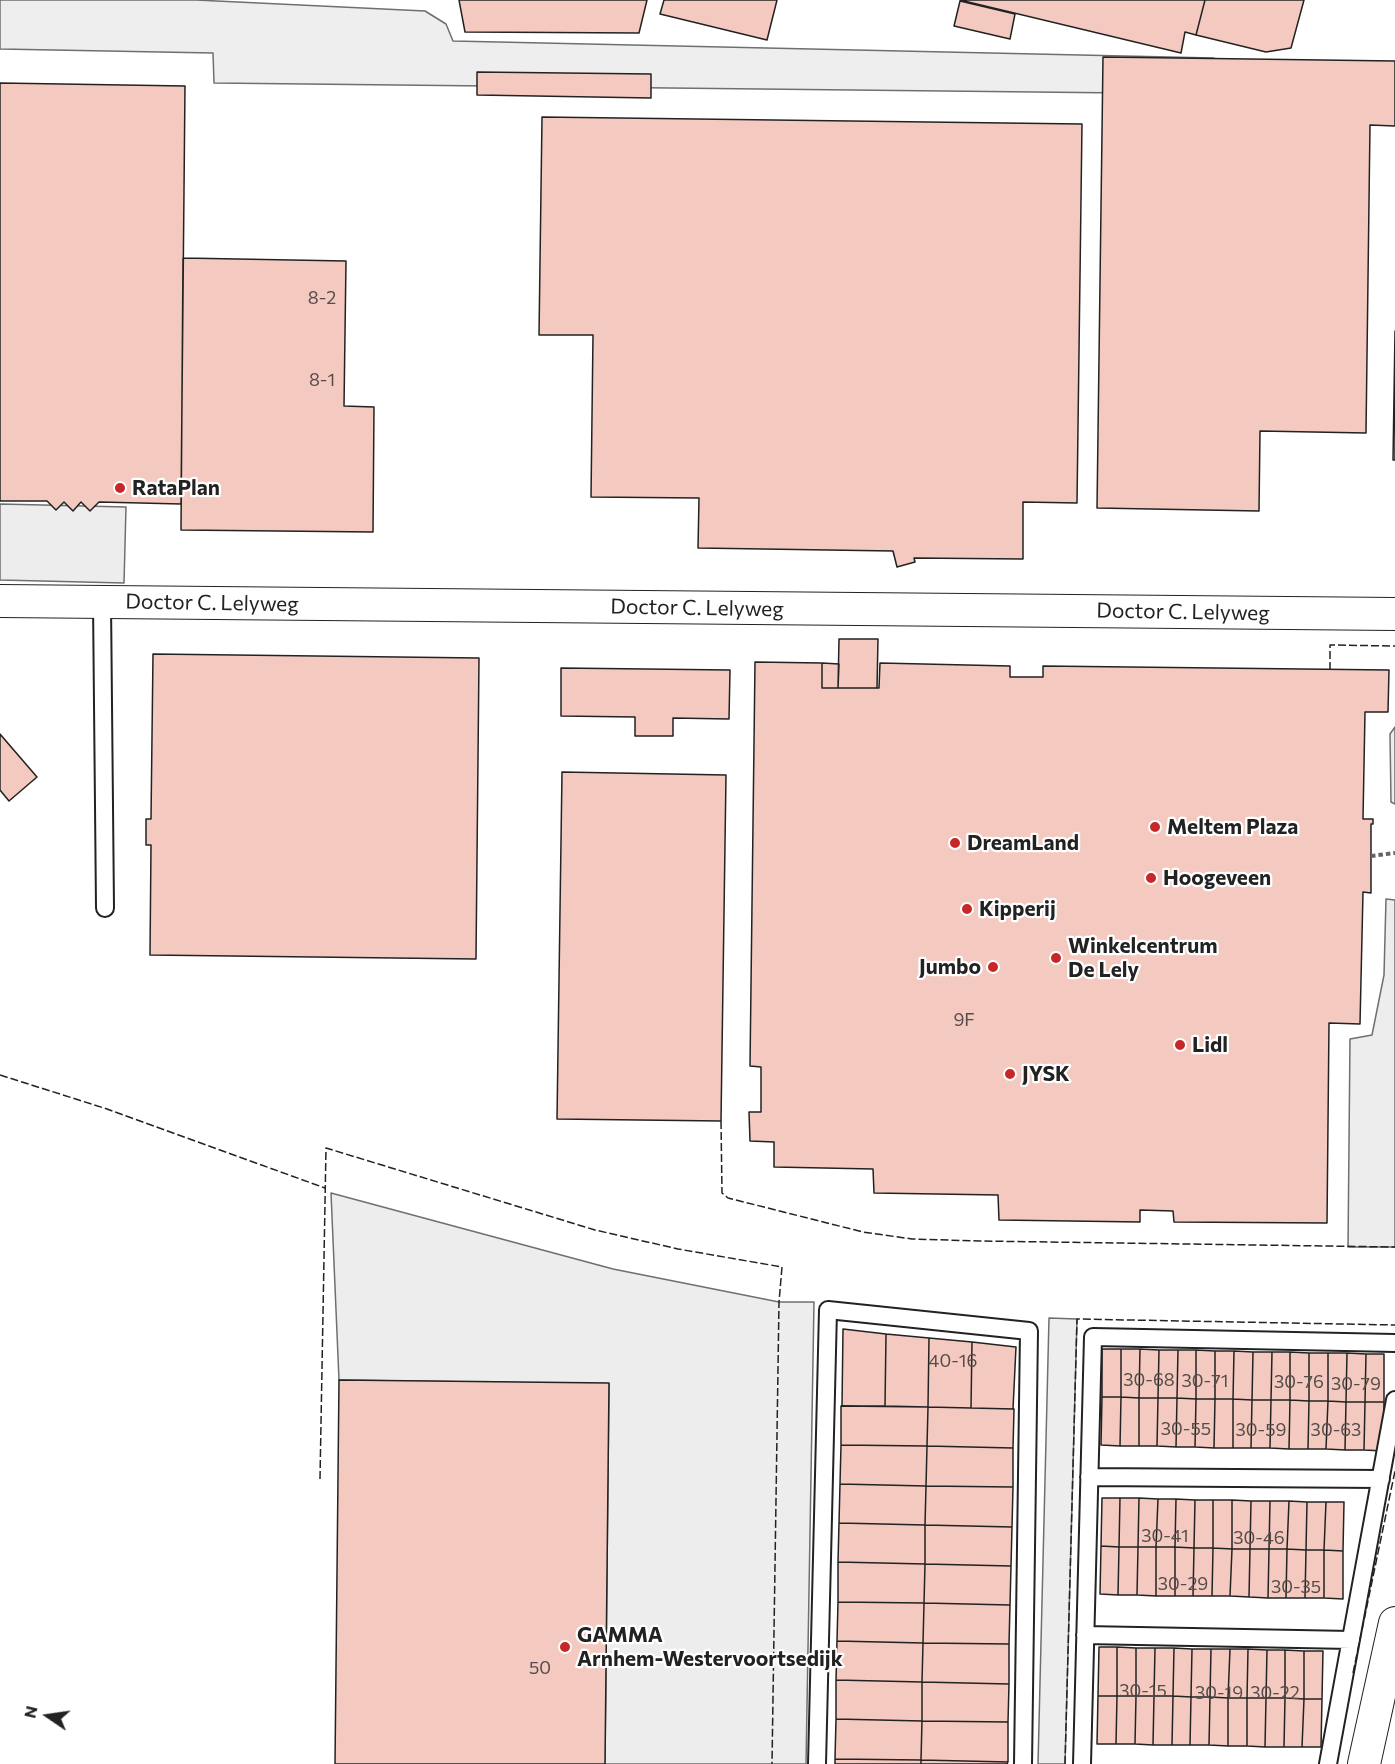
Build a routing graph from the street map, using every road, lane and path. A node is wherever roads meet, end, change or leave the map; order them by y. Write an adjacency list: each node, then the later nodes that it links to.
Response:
1 (0, 601): 2 (street, Doctor C. Lelyweg)
2 (102, 603): 3 (street, Doctor C. Lelyweg); 6 (lane)
3 (1395, 614)
4 (1395, 853): 5 (path)
5 (1371, 856)
6 (105, 908)
7 (1395, 1343): 9 (lane)
8 (1395, 1400): 10 (lane)
9 (1089, 1477): 10 (lane); 12 (lane)
10 (1381, 1479): 13 (lane)
11 (1395, 1623): 18 (street)
12 (1085, 1635): 13 (lane); 16 (lane)
13 (1351, 1640): 17 (lane)
14 (817, 1764): 15 (lane)
15 (1023, 1764)
16 (1082, 1764)
17 (1328, 1764)
18 (1364, 1764)

